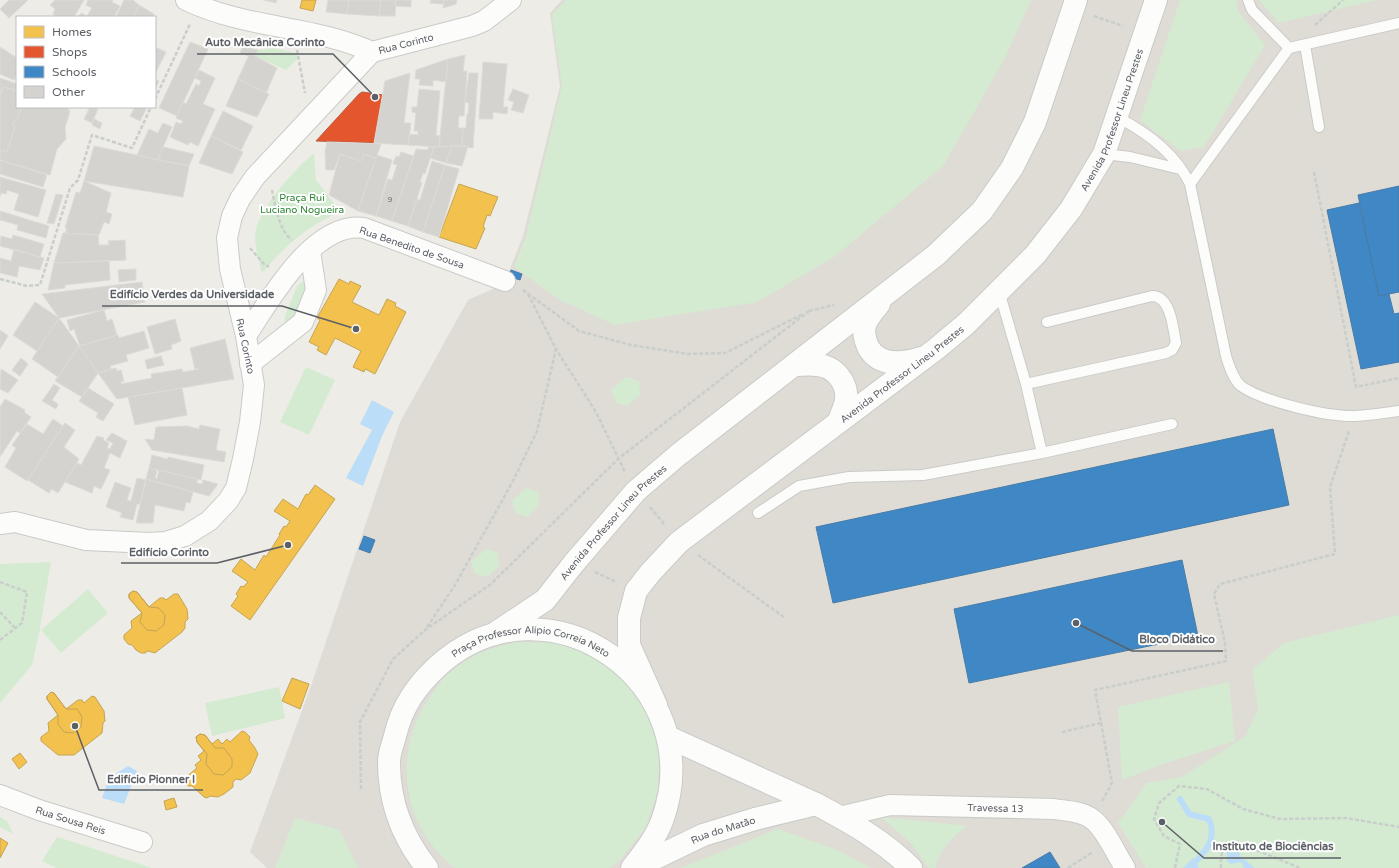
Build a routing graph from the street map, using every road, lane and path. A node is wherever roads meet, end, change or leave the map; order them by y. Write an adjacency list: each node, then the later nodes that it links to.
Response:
1 (511, 0): 13 (street, Rua Corinto)
2 (1248, 0): 12 (lane)
3 (1343, 0): 8 (path)
4 (192, 3): 9 (street); 14 (path)
5 (1153, 4): 10 (main road, Avenida Professor Lineu Prestes)
6 (1075, 5): 10 (path); 31 (main road, Avenida Professor Lineu Prestes)
7 (1399, 23): 11 (lane)
8 (1315, 25)
9 (285, 28): 13 (street); 17 (path)
10 (1145, 34): 16 (main road, Avenida Professor Lineu Prestes)
11 (1305, 45): 12 (lane); 18 (lane)
12 (1289, 48): 23 (lane)
13 (372, 52): 17 (street, Rua Corinto)
14 (156, 96)
15 (151, 108): 27 (path)
16 (1117, 117): 19 (main road, Avenida Professor Lineu Prestes); 21 (lane)
17 (309, 119): 20 (street, Rua Corinto)
18 (1319, 127)
19 (1104, 154): 21 (lane); 29 (main road, Avenida Professor Lineu Prestes)
20 (266, 166): 24 (street, Rua Corinto); 25 (path)
21 (1180, 169): 23 (lane)
22 (1314, 172): 40 (path)
23 (1190, 184): 43 (lane)
24 (232, 216): 26 (path); 35 (street, Rua Corinto)
25 (310, 251): 26 (street, Rua Benedito de Sousa); 28 (street, Rua Benedito de Sousa); 38 (street)
26 (285, 276): 35 (street, Rua Benedito de Sousa)
27 (0, 279)
28 (505, 281): 30 (path)
29 (999, 291): 37 (main road, Avenida Professor Lineu Prestes); 41 (lane)
30 (528, 294): 33 (path); 36 (path)
31 (887, 294): 37 (main road); 39 (main road, Avenida Professor Lineu Prestes)
32 (840, 304): 33 (path)
33 (809, 311): 47 (path)
34 (1047, 322): 41 (lane)
35 (246, 336): 38 (street, Rua Corinto)
36 (556, 349): 47 (path); 58 (path)
37 (928, 355): 44 (main road, Avenida Professor Lineu Prestes)
38 (250, 364): 50 (street, Rua Corinto)
39 (795, 365): 44 (main road); 48 (main road, Avenida Professor Lineu Prestes)
40 (1399, 378)
41 (1026, 384): 46 (lane)
42 (1398, 411): 43 (lane)
43 (1355, 416): 62 (path)
44 (839, 421): 51 (main road, Avenida Professor Lineu Prestes)
45 (1172, 424): 46 (lane)
46 (1042, 453): 49 (lane)
47 (618, 458): 48 (path); 58 (path)
48 (636, 491): 51 (path); 52 (main road, Avenida Professor Lineu Prestes)
49 (758, 513)
50 (5, 519)
51 (679, 542): 54 (main road, Avenida Professor Lineu Prestes); 56 (path)
52 (574, 562): 54 (path); 59 (main road, Avenida Professor Lineu Prestes)
53 (0, 582): 57 (path)
54 (636, 591): 61 (main road, Avenida Professor Lineu Prestes)
55 (0, 612): 57 (path)
56 (785, 618)
57 (15, 628): 60 (path)
58 (425, 630): 66 (path)
59 (494, 634): 61 (main road, Praça Professor Alípio Correia Neto); 73 (main road, Praça Professor Alípio Correia Neto)
60 (0, 640)
61 (656, 705): 64 (main road, Praça Professor Alípio Correia Neto)
62 (1101, 723): 63 (path); 65 (path)
63 (1062, 732)
64 (668, 737): 68 (main road); 76 (main road, Praça Professor Alípio Correia Neto)
65 (1112, 782)
66 (361, 789)
67 (0, 795): 71 (street, Rua Sousa Reis)
68 (816, 804): 69 (main road); 76 (main road, Rua do Matão)
69 (840, 817): 72 (street, Travessa 13); 77 (main road)
70 (1399, 827): 80 (path)
71 (142, 842)
72 (1109, 842): 78 (path); 79 (street, Travessa 13)
73 (409, 844): 74 (main road); 75 (main road, Praça Professor Alípio Correia Neto)
74 (415, 868)
75 (427, 868)
76 (633, 868)
77 (911, 868)
78 (1068, 868)
79 (1125, 868)
80 (1175, 868)
81 (1221, 868): 82 (path)
82 (1300, 868)

